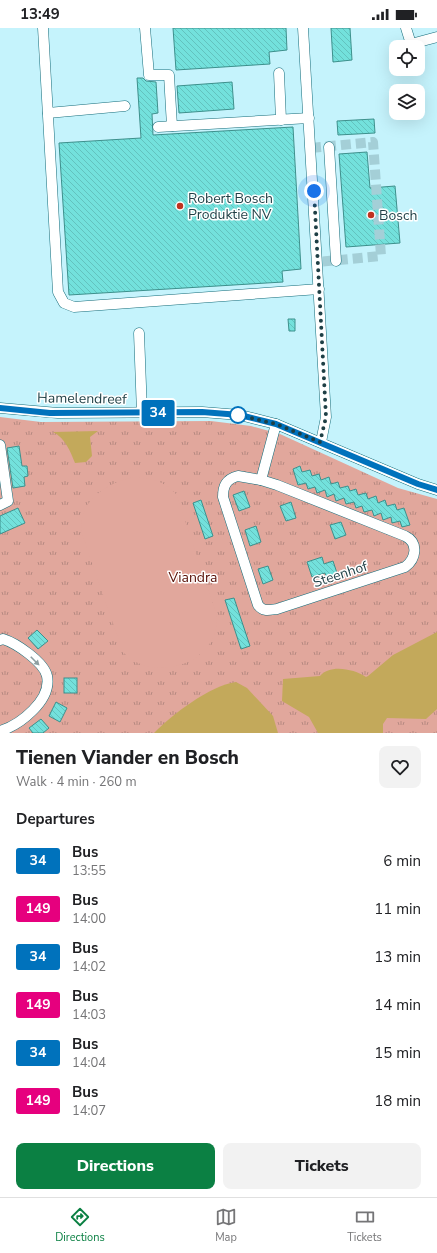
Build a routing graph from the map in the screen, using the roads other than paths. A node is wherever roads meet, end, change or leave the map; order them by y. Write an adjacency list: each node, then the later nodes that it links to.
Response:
1 (43, 28): 8 (street)
2 (145, 28): 11 (street)
3 (303, 28): 9 (street)
4 (406, 28): 5 (street)
5 (437, 37)
6 (279, 73): 10 (street)
7 (125, 106): 8 (street)
8 (48, 113): 15 (street)
9 (309, 118): 10 (street); 15 (street)
10 (281, 120): 11 (street)
11 (172, 126): 12 (street)
12 (158, 127)
13 (329, 147): 14 (street)
14 (336, 261)
15 (319, 289): 20 (street)
16 (139, 333): 18 (street)
17 (0, 408): 18 (street, Hamelendreef)
18 (142, 413): 19 (street, Hamelendreef)
19 (276, 424): 20 (street, Hamelendreef); 22 (street)
20 (320, 442): 23 (street, Hamelendreef)
21 (0, 445): 24 (street)
22 (261, 480): 22 (street, Steenhof)
23 (437, 490)
24 (0, 505)
25 (2, 639): 26 (street, one-way to 26)
26 (0, 731)

